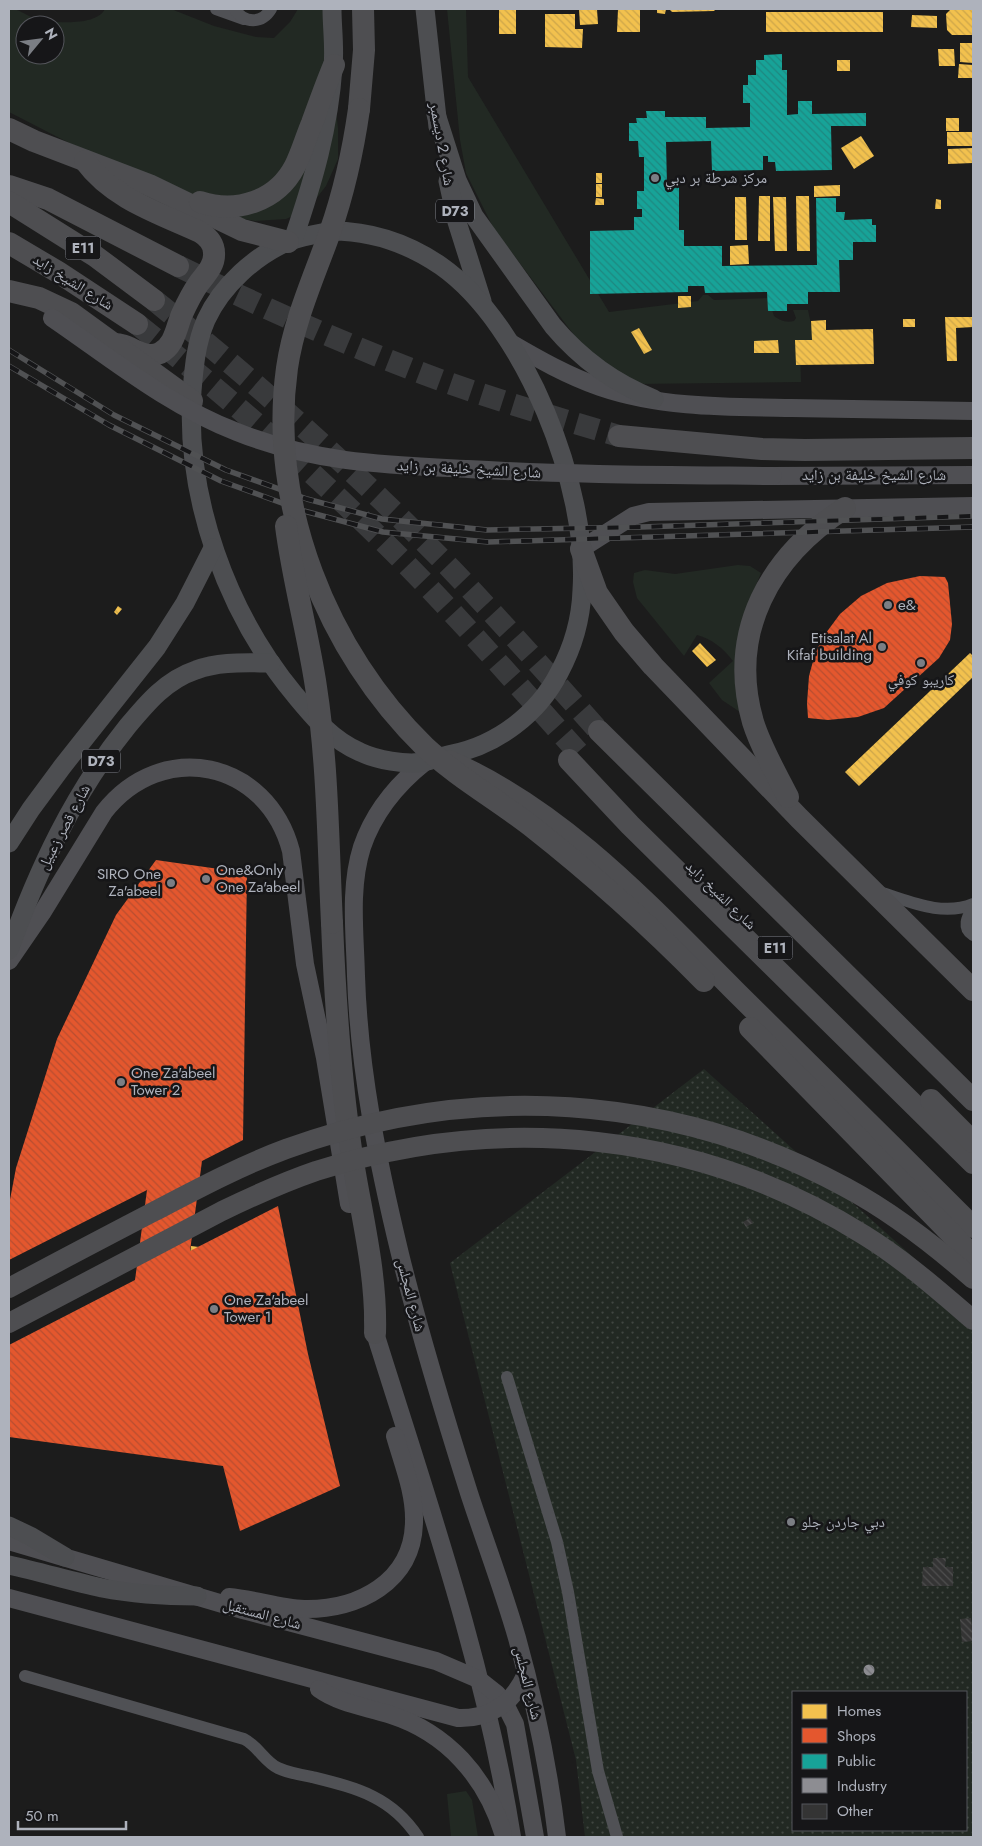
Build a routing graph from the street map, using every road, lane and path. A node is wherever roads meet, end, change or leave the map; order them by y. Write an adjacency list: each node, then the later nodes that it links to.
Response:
1 (216, 9): 7 (street)
2 (235, 9): 7 (street)
3 (271, 9): 7 (street)
4 (332, 9): 8 (main road)
5 (363, 9): 29 (highway, bridge)
6 (425, 9): 9 (main road, شارع 2 ديسمبر / D73)
7 (245, 19)
8 (334, 65): 12 (highway); 15 (main road)
9 (436, 114): 21 (main road, شارع 2 ديسمبر / D73); 25 (main road)
10 (9, 129): 11 (highway)
11 (85, 161): 12 (highway); 22 (highway)
12 (149, 185): 15 (highway)
13 (9, 186): 18 (highway)
14 (9, 202): 20 (highway, E11)
15 (291, 241): 21 (main road); 24 (main road)
16 (9, 243): 22 (highway, شارع الشيخ زايد / E11)
17 (9, 260): 22 (highway)
18 (178, 266)
19 (9, 291): 22 (highway); 30 (main road, شارع الشيخ خليفة بن زايد, bridge)
20 (154, 300)
21 (483, 306): 23 (main road)
22 (126, 334): 24 (highway)
23 (509, 342): 25 (main road); 34 (main road)
24 (192, 400): 33 (main road)
25 (654, 400): 26 (main road)
26 (973, 411)
27 (619, 436): 28 (highway)
28 (973, 448)
29 (284, 455): 53 (highway, bridge); 58 (highway, bridge)
30 (973, 475)
31 (973, 506): 32 (main road)
32 (845, 508): 34 (main road); 40 (highway)
33 (214, 548): 35 (main road); 36 (main road, شارع قصر زعبيل / D73)
34 (581, 549): 39 (main road); 40 (highway)
35 (271, 663): 37 (main road, شارع قصر زعبيل / D73); 39 (main road)
36 (113, 702): 37 (main road); 41 (main road, شارع قصر زعبيل / D73)
37 (135, 718): 46 (main road, شارع قصر زعبيل / D73)
38 (599, 731): 49 (highway, شارع الشيخ زايد / E11)
39 (432, 759): 52 (highway); 66 (main road, شارع المجلس)
40 (799, 818): 42 (highway)
41 (9, 843)
42 (873, 890): 43 (street); 48 (highway)
43 (973, 904)
44 (973, 908): 45 (street)
45 (973, 935)
46 (9, 950)
47 (9, 960): 58 (main road)
48 (973, 990)
49 (973, 1100)
50 (973, 1142): 51 (highway, شارع الشيخ زايد / E11)
51 (973, 1163)
52 (973, 1227)
53 (973, 1256)
54 (973, 1279): 55 (highway, bridge)
55 (9, 1288)
56 (973, 1320): 57 (highway, bridge)
57 (9, 1323)
58 (375, 1333): 64 (main road); 69 (main road)
59 (507, 1377): 77 (street)
60 (9, 1526): 62 (main road)
61 (9, 1541): 62 (main road, شارع المستقبل)
62 (65, 1557): 64 (main road, شارع المستقبل)
63 (9, 1565): 64 (main road)
64 (197, 1596): 69 (main road, شارع المستقبل)
65 (9, 1598): 68 (main road)
66 (526, 1674): 70 (main road); 76 (main road, شارع المجلس)
67 (25, 1676): 72 (street)
68 (308, 1678): 71 (main road); 73 (main road)
69 (478, 1679): 70 (main road, شارع المستقبل); 71 (main road)
70 (505, 1704): 71 (main road); 75 (main road, شارع المستقبل)
71 (487, 1714): 74 (main road)
72 (418, 1837)
73 (504, 1837)
74 (512, 1837)
75 (535, 1837)
76 (557, 1837)
77 (617, 1837)

